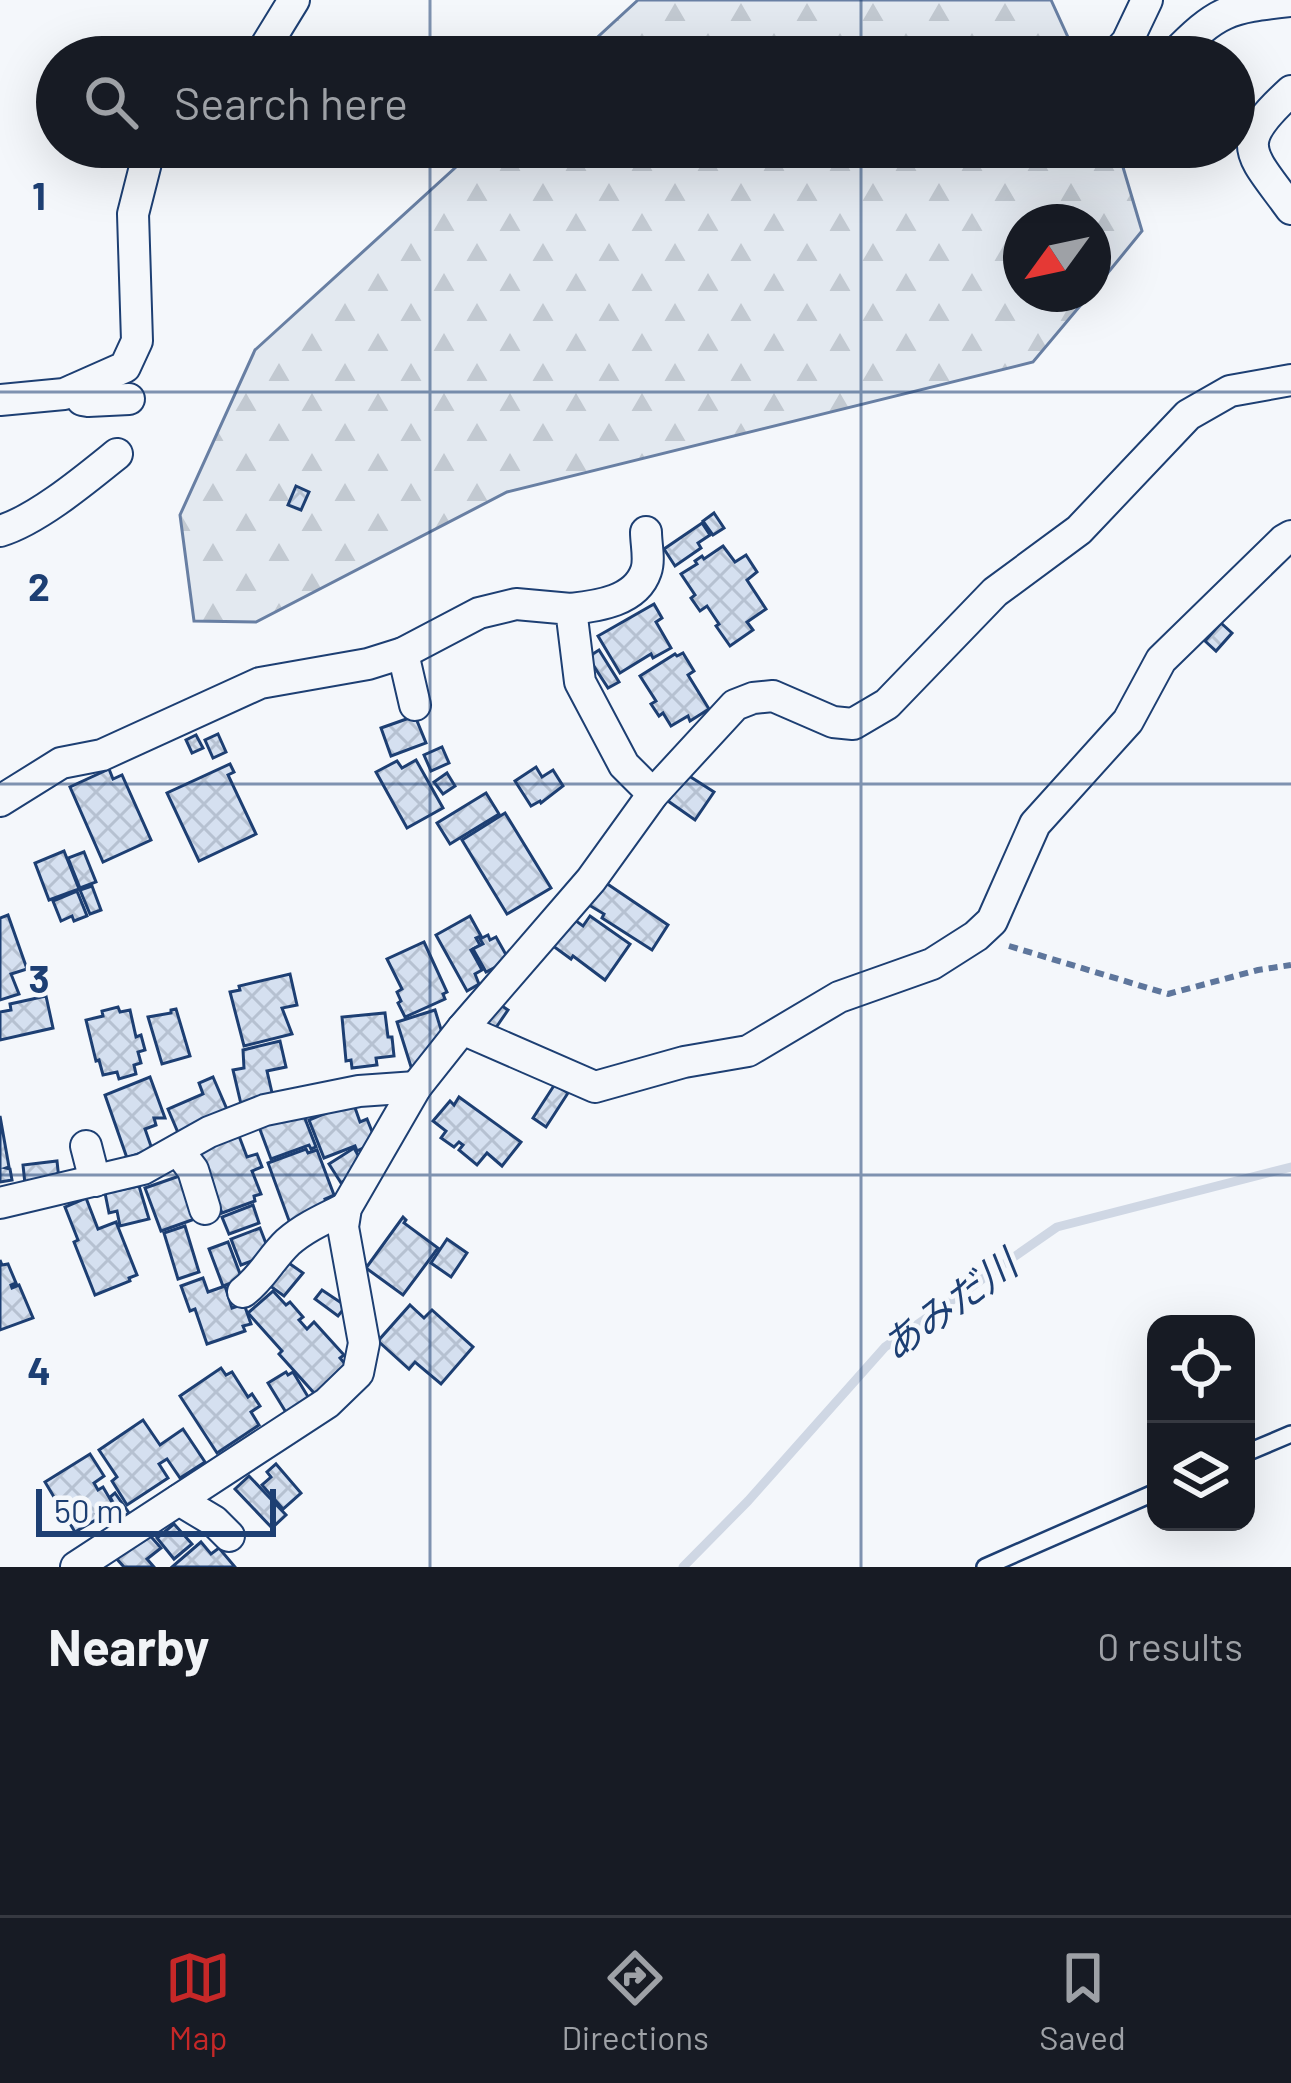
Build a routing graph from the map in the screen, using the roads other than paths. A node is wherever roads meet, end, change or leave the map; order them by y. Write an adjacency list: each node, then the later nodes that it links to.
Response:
1 (294, 0): 4 (street)
2 (1147, 0): 5 (street)
3 (1291, 1): 6 (street)
4 (272, 36)
5 (1130, 36)
6 (1192, 36)
7 (1291, 91): 8 (street)
8 (1255, 131)
9 (1255, 155): 11 (street)
10 (145, 168): 13 (street)
11 (1291, 209)
12 (1291, 380): 23 (street)
13 (74, 390): 14 (street); 15 (street)
14 (129, 399)
15 (0, 400)
16 (117, 454): 17 (street)
17 (0, 531)
18 (646, 532): 20 (street)
19 (1291, 536): 25 (street)
20 (572, 608): 21 (street); 23 (street)
21 (403, 653): 22 (street); 24 (street)
22 (416, 705)
23 (653, 794): 25 (street)
24 (0, 800)
25 (461, 1029): 26 (street)
26 (416, 1087): 28 (street); 31 (street)
27 (86, 1146): 29 (street)
28 (178, 1150): 29 (street); 32 (street)
29 (95, 1181): 30 (street)
30 (0, 1203)
31 (346, 1208): 33 (street); 37 (street)
32 (206, 1209)
33 (242, 1292)
34 (1291, 1434): 35 (lane)
35 (1255, 1449)
36 (1147, 1496): 40 (lane)
37 (178, 1500): 38 (street); 39 (street)
38 (229, 1536)
39 (76, 1567)
40 (985, 1567)

